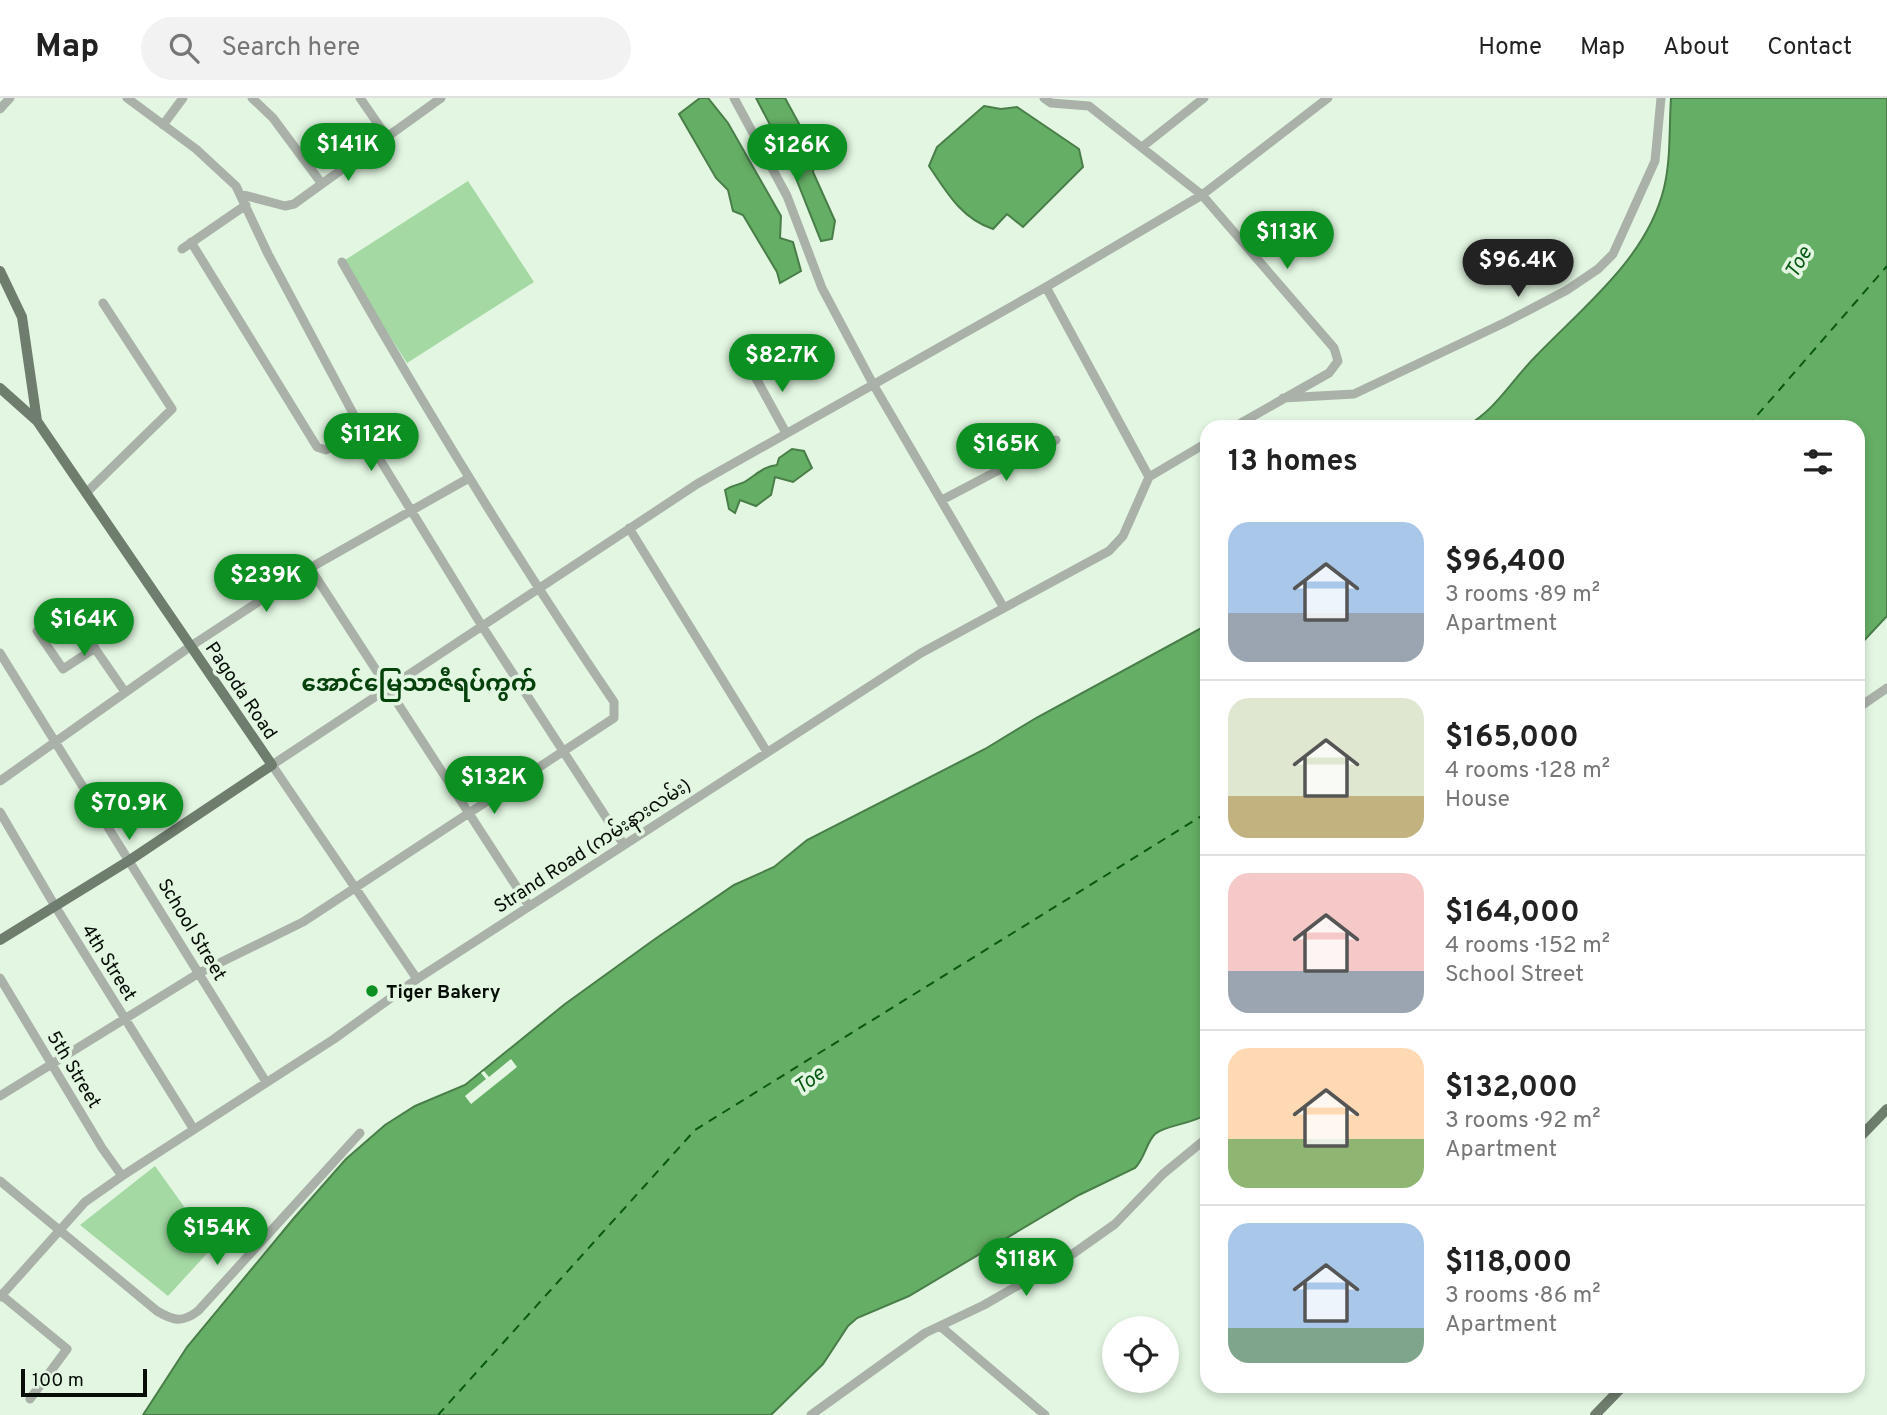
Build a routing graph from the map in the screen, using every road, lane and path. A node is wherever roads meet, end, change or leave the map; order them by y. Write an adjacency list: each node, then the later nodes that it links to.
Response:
1 (10, 98): 12 (street)
2 (127, 98): 13 (street)
3 (183, 98): 13 (street)
4 (252, 98): 16 (street)
5 (360, 98): 14 (street)
6 (441, 98): 14 (street)
7 (734, 98): 27 (street)
8 (1044, 98): 15 (street)
9 (1205, 98): 15 (street)
10 (1328, 98): 18 (street)
11 (1661, 98): 29 (street)
12 (0, 108)
13 (163, 125): 17 (street)
14 (387, 137): 16 (street)
15 (1142, 147): 18 (street)
16 (321, 184): 17 (street)
17 (240, 194): 19 (street)
18 (1202, 195): 24 (street); 29 (street)
19 (246, 205): 20 (street); 32 (street)
20 (191, 242): 21 (street); 32 (street)
21 (182, 248)
22 (342, 262): 37 (street)
23 (0, 271): 31 (main road, Pagoda Road)
24 (1046, 287): 27 (street); 36 (street)
25 (103, 303): 38 (street)
26 (751, 369): 33 (street)
27 (873, 384): 33 (street); 39 (street)
28 (0, 388): 31 (main road, Pagoda Road)
29 (1283, 398): 30 (street)
30 (1246, 420)
31 (37, 421): 38 (main road, Pagoda Road)
32 (361, 428): 40 (street)
33 (786, 433): 41 (street)
34 (1056, 440): 39 (street)
35 (1200, 447): 36 (street)
36 (1149, 477): 45 (street, Strand Road (ကမ်းနားလမ်း))
37 (469, 478): 40 (street); 43 (street)
38 (86, 493): 48 (main road, Pagoda Road)
39 (942, 500): 45 (street)
40 (411, 510): 42 (street); 46 (street)
41 (629, 528): 43 (street); 56 (street)
42 (310, 568): 48 (street); 51 (street)
43 (537, 589): 46 (street); 57 (street)
44 (67, 608): 49 (street)
45 (1004, 608): 56 (street, Strand Road (ကမ်းနားလမ်း))
46 (482, 626): 51 (street); 57 (street)
47 (37, 631): 49 (street)
48 (191, 646): 53 (street); 58 (main road, Pagoda Road)
49 (95, 648): 53 (street)
50 (0, 653): 55 (street, School Street)
51 (388, 688): 58 (street); 61 (street)
52 (1887, 688): 54 (street)
53 (125, 692): 55 (street)
54 (1865, 703)
55 (56, 740): 59 (street); 63 (street, School Street)
56 (768, 752): 62 (street, Strand Road (ကမ်းနားလမ်း))
57 (563, 753): 61 (street); 62 (street)
58 (272, 765): 63 (main road); 64 (street, Pagoda Road)
59 (0, 781)
60 (0, 812): 65 (street, 4th Street)
61 (469, 814): 64 (street); 66 (street)
62 (624, 845): 66 (street, Strand Road (ကမ်းနားလမ်း))
63 (130, 860): 65 (main road); 68 (street, School Street)
64 (355, 888): 68 (street); 70 (street, Pagoda Road)
65 (55, 906): 67 (main road); 71 (street, 4th Street)
66 (529, 906): 70 (street, Strand Road (ကမ်းနားလမ်း))
67 (0, 940)
68 (199, 973): 71 (street); 73 (street, School Street)
69 (0, 978): 72 (street, 5th Street)
70 (418, 979): 73 (street, Strand Road (ကမ်းနားလမ်း))
71 (124, 1018): 72 (street); 76 (street, 4th Street)
72 (51, 1063): 74 (street); 80 (street, 5th Street)
73 (266, 1082): 76 (street, Strand Road (ကမ်းနားလမ်း))
74 (0, 1096)
75 (1887, 1109): 77 (main road)
76 (193, 1128): 80 (street, Strand Road (ကမ်းနားလမ်း))
77 (1865, 1132)
78 (360, 1133): 82 (street)
79 (1200, 1144): 84 (street)
80 (122, 1176): 82 (street, Strand Road (ကမ်းနားလမ်း))
81 (0, 1181): 82 (street)
82 (60, 1230): 83 (street, Strand Road (ကမ်းနားလမ်း))
83 (1, 1296): 86 (street)
84 (940, 1326): 87 (street); 88 (street)
85 (1616, 1393): 89 (main road)
86 (30, 1399)
87 (811, 1415)
88 (1045, 1415)
89 (1595, 1415)

